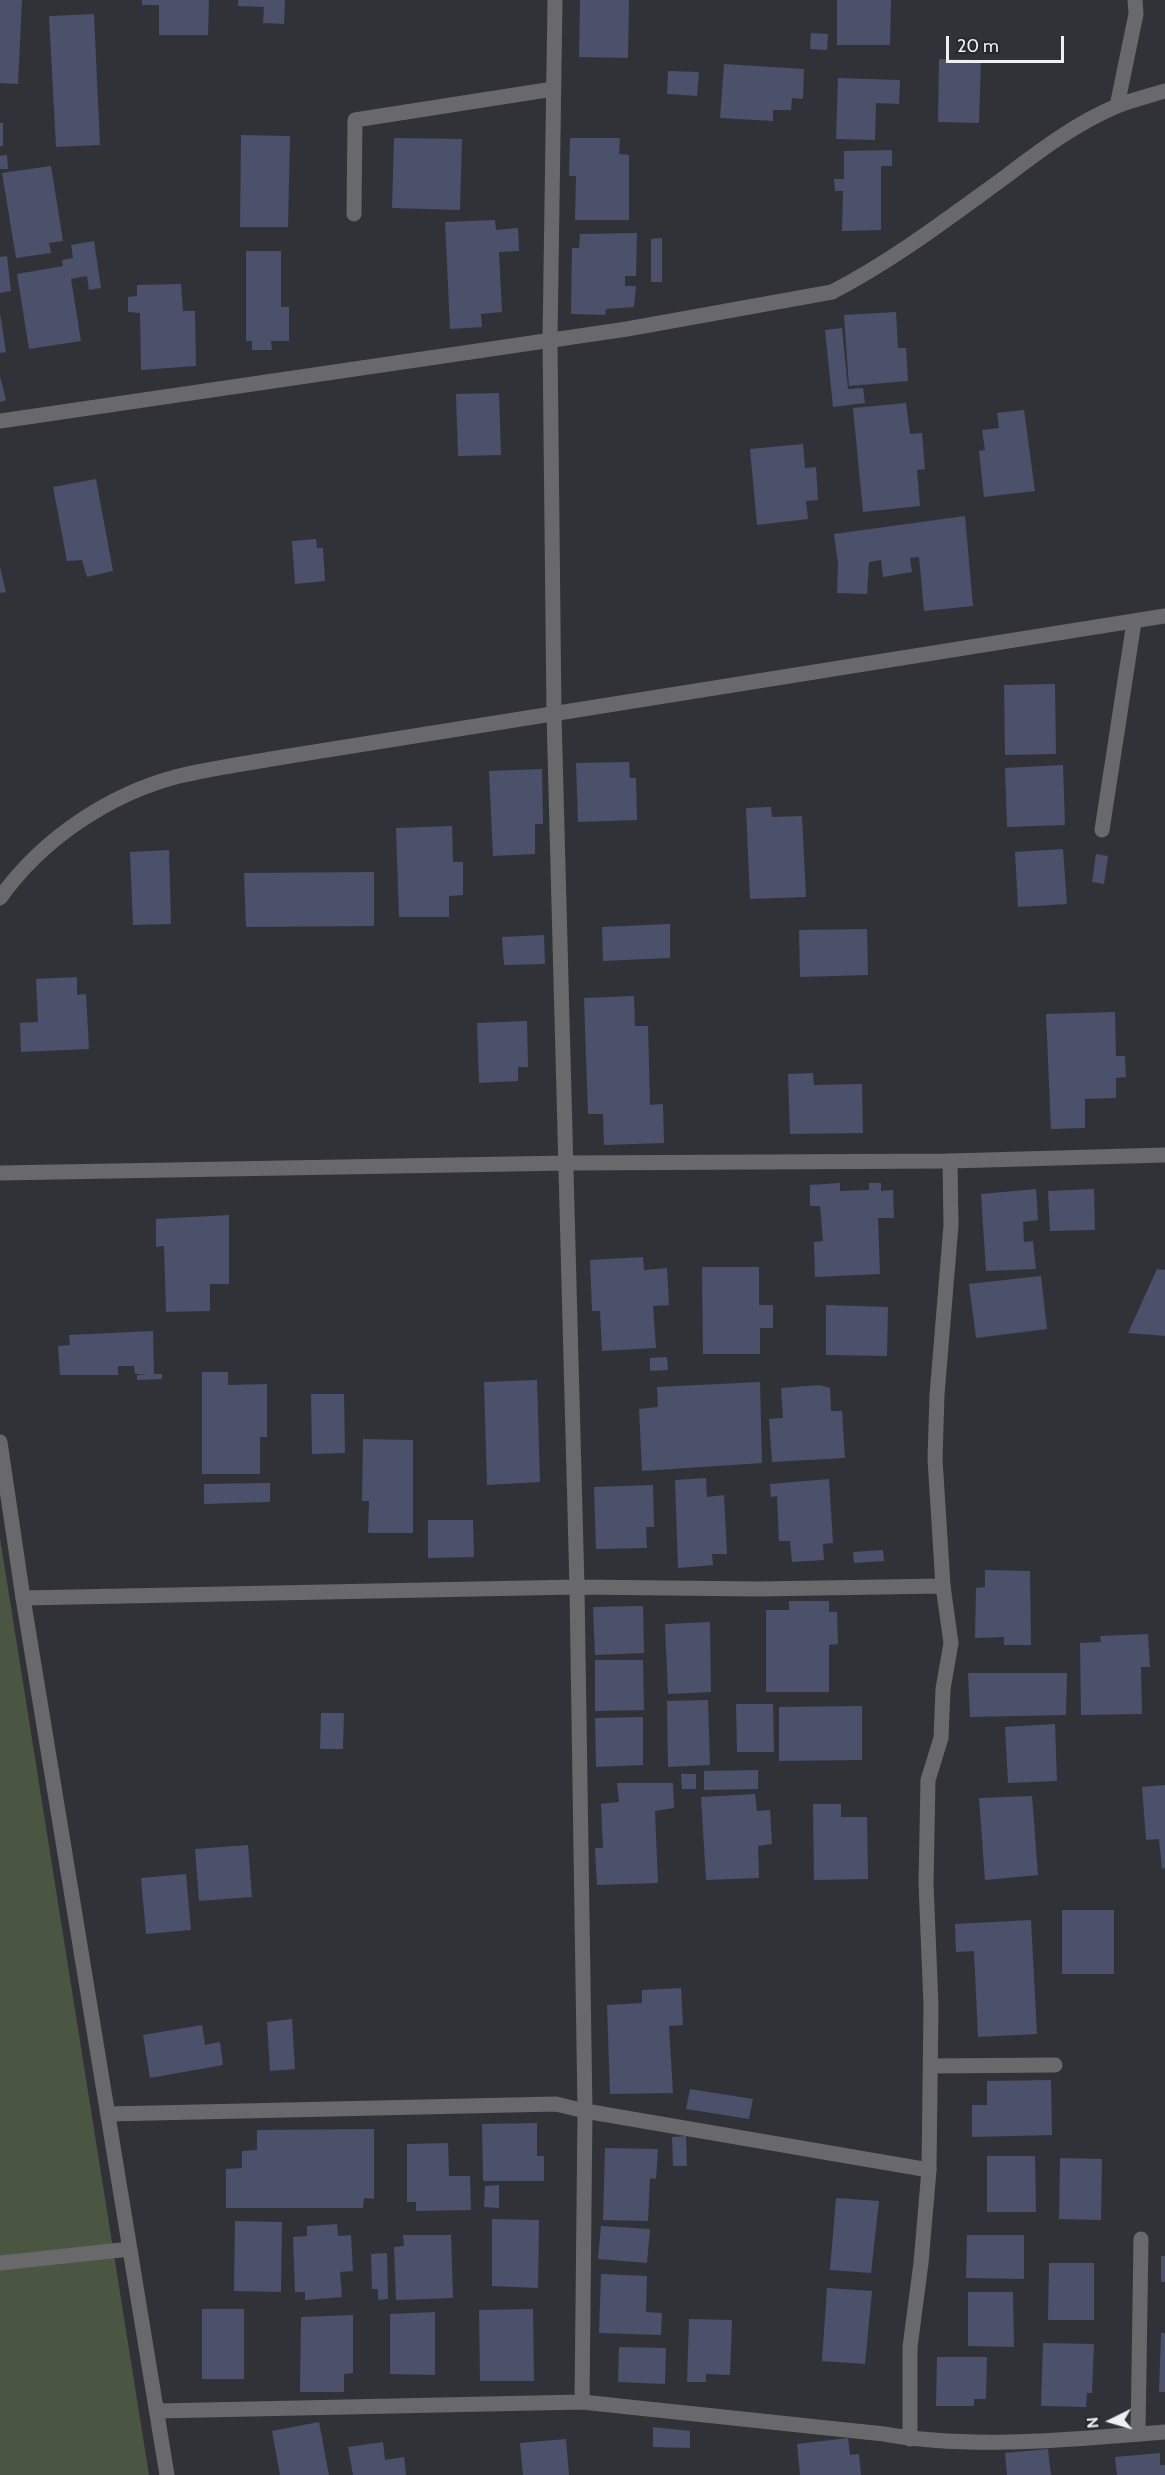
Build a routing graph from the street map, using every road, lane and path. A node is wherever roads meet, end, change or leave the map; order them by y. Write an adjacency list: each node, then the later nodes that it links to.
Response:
1 (555, 0): 3 (street)
2 (1135, 0): 5 (street)
3 (553, 89): 6 (street); 7 (street)
4 (1165, 91): 5 (street)
5 (1117, 106): 7 (street)
6 (354, 214)
7 (550, 339): 8 (street); 11 (street)
8 (0, 421)
9 (1165, 616): 10 (street)
10 (1134, 622): 11 (street); 12 (street)
11 (554, 715): 13 (street); 16 (street)
12 (1102, 830)
13 (0, 898)
14 (1165, 1155): 15 (street)
15 (950, 1161): 16 (street); 20 (street)
16 (567, 1163): 17 (street); 21 (street)
17 (0, 1173)
18 (0, 1442): 19 (street)
19 (5, 1504): 22 (street)
20 (943, 1586): 21 (street); 23 (street)
21 (577, 1587): 22 (street); 25 (street)
22 (23, 1598): 26 (street)
23 (931, 2066): 24 (street); 27 (street)
24 (1054, 2066)
25 (585, 2111): 26 (street); 27 (street); 31 (street)
26 (108, 2114): 29 (street)
27 (929, 2170): 35 (street)
28 (1141, 2239): 34 (street)
29 (130, 2250): 30 (street); 32 (street)
30 (0, 2263)
31 (582, 2402): 32 (street); 35 (street)
32 (157, 2411): 36 (street)
33 (1165, 2432): 34 (street)
34 (1138, 2434): 35 (street)
35 (910, 2439)
36 (167, 2475)

